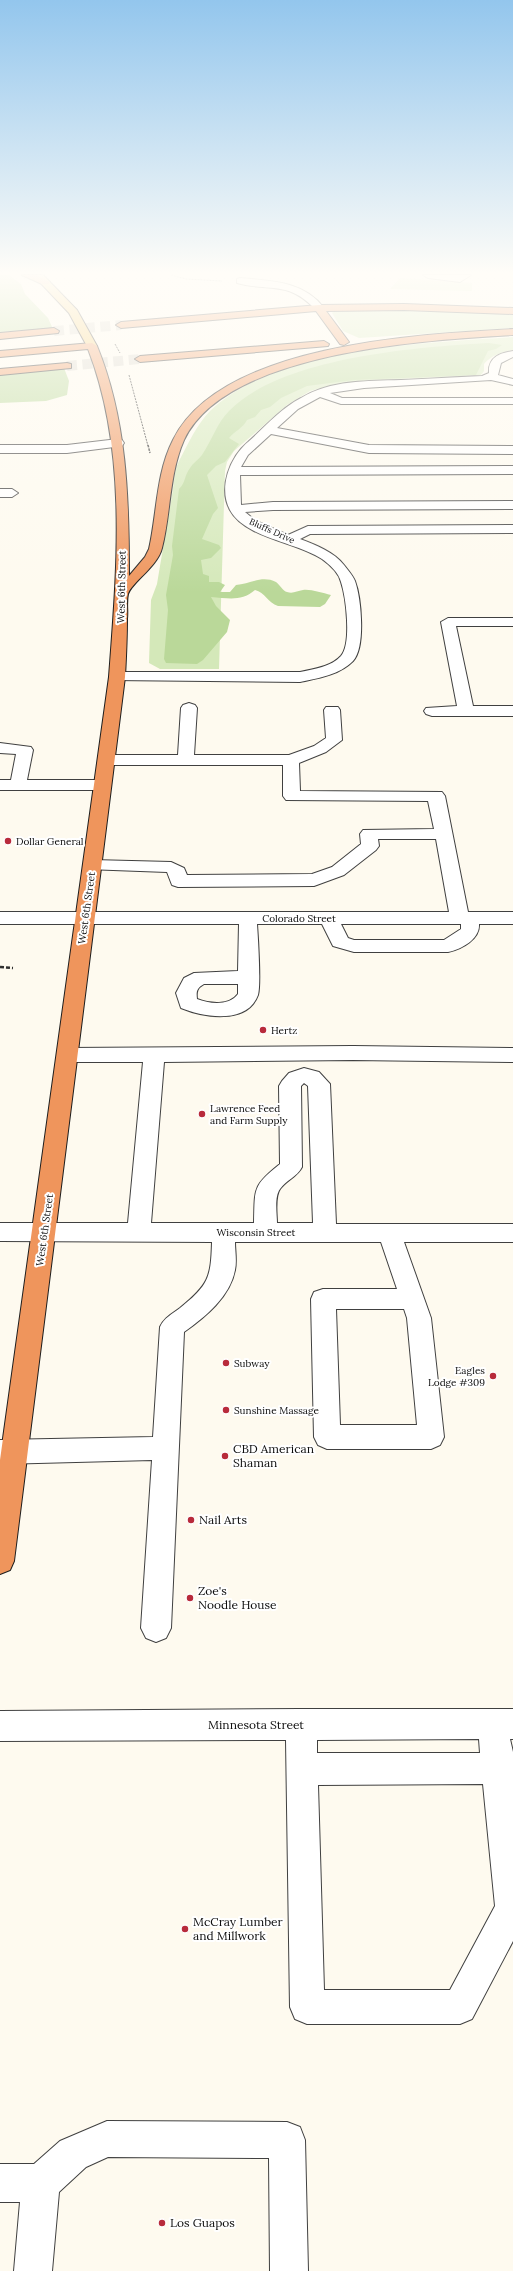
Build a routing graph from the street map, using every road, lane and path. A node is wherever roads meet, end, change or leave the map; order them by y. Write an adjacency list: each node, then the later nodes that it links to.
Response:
1 (106, 381): 7 (highway, West 6th Street)
2 (243, 381): 16 (highway)
3 (415, 381): 4 (street)
4 (320, 393): 5 (street); 6 (street)
5 (513, 401)
6 (268, 430): 9 (street); 11 (street)
7 (118, 443): 8 (street); 16 (highway, West 6th Street)
8 (0, 449)
9 (513, 450)
10 (513, 470): 11 (street)
11 (234, 471): 13 (street)
12 (513, 506): 13 (street)
13 (236, 509): 15 (street, Bluffs Drive)
14 (513, 529): 15 (street)
15 (290, 539): 18 (street, Bluffs Drive)
16 (122, 592): 18 (highway, West 6th Street)
17 (513, 622): 22 (street)
18 (117, 677): 25 (highway, West 6th Street)
19 (189, 708): 26 (street)
20 (332, 710): 27 (street)
21 (432, 711): 22 (street)
22 (466, 711): 23 (street)
23 (513, 711)
24 (0, 748): 30 (street)
25 (106, 760): 26 (street); 28 (highway, West 6th Street)
26 (186, 760): 27 (street)
27 (291, 760): 31 (street)
28 (103, 784): 30 (street); 32 (highway, West 6th Street)
29 (0, 785): 30 (street)
30 (18, 785)
31 (443, 834): 32 (street); 37 (street)
32 (92, 865): 34 (highway, West 6th Street)
33 (0, 918): 34 (street, Colorado Street)
34 (85, 918): 35 (street, Colorado Street); 43 (highway, West 6th Street)
35 (248, 918): 36 (street, Colorado Street); 41 (street)
36 (329, 918): 37 (street, Colorado Street); 37 (street)
37 (465, 918): 38 (street, Colorado Street)
38 (513, 918)
39 (0, 967): 40 (path)
40 (13, 968)
41 (248, 977)
42 (154, 1054): 43 (street); 44 (street); 47 (street)
43 (67, 1055): 46 (highway, West 6th Street)
44 (513, 1055)
45 (0, 1232): 46 (street, Wisconsin Street)
46 (43, 1232): 47 (street, Wisconsin Street); 55 (highway, West 6th Street)
47 (139, 1232): 48 (street, Wisconsin Street)
48 (224, 1232): 49 (street, Wisconsin Street); 54 (street)
49 (265, 1232): 50 (street, Wisconsin Street); 50 (street)
50 (325, 1232): 51 (street, Wisconsin Street)
51 (389, 1232): 52 (street, Wisconsin Street); 53 (street)
52 (513, 1233)
53 (412, 1300): 53 (street)
54 (165, 1448): 55 (street); 57 (street)
55 (7, 1452): 56 (highway, West 6th Street)
56 (0, 1561)
57 (156, 1628)
58 (301, 1724): 59 (street, Minnesota Street); 60 (street, Minnesota Street); 62 (street)
59 (503, 1724): 61 (street)
60 (0, 1726)
61 (505, 1768): 62 (street); 62 (street)
62 (302, 1769)
63 (0, 2183): 64 (street)
64 (41, 2183): 65 (street); 66 (street)
65 (33, 2271)
66 (289, 2271)

